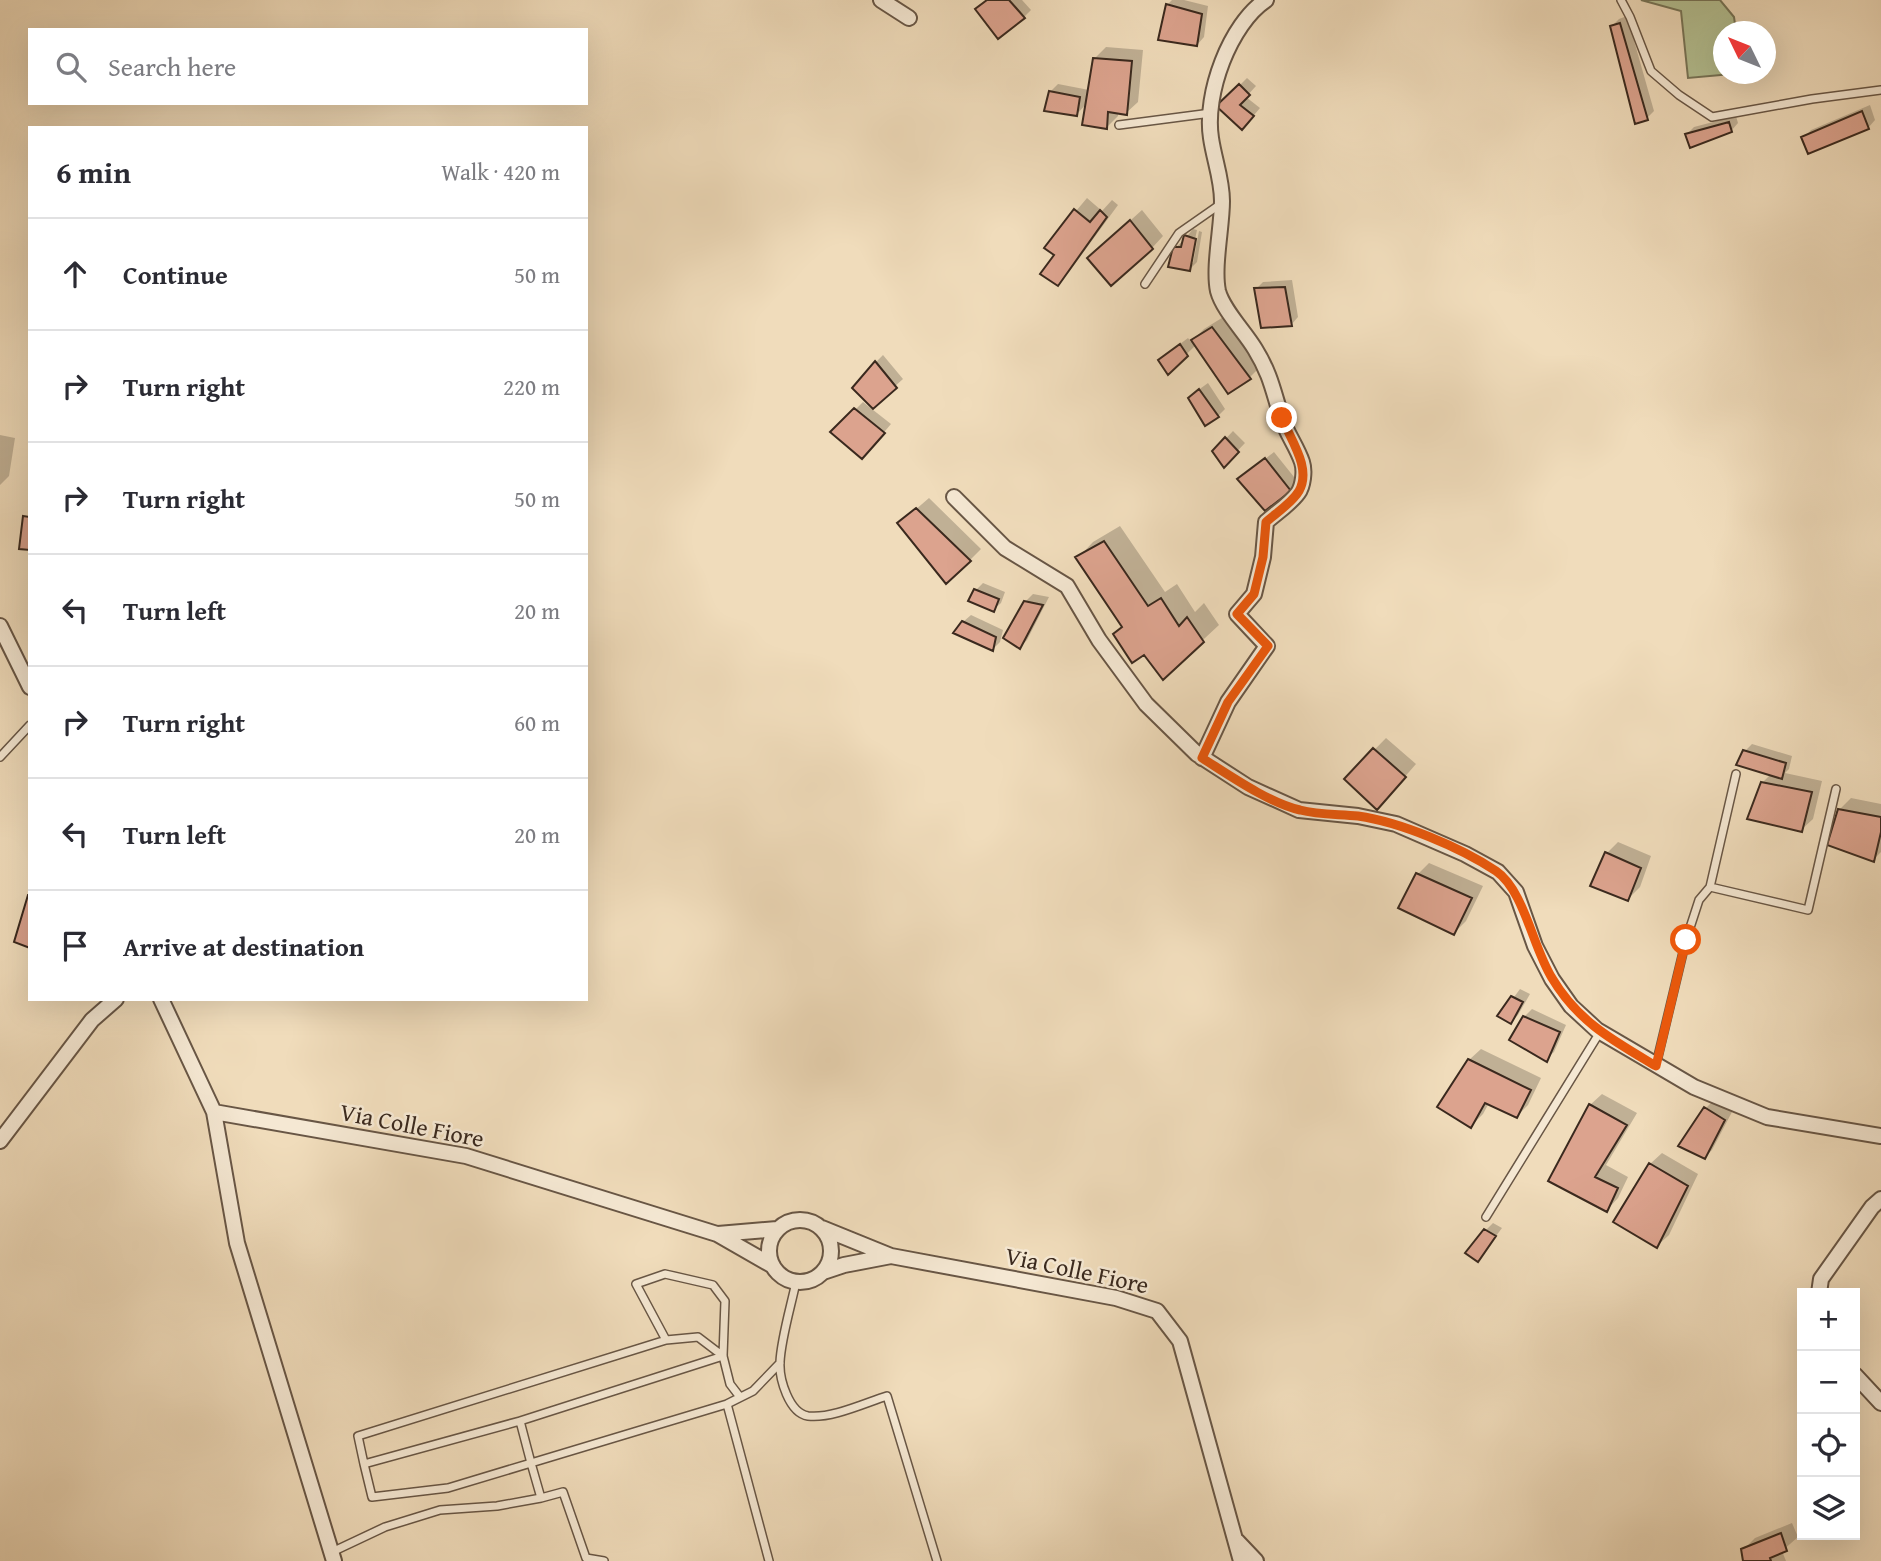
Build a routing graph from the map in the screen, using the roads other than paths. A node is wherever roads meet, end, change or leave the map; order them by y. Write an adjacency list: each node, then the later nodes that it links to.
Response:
1 (881, 0): 4 (street)
2 (1266, 0): 6 (street)
3 (1620, 0): 5 (lane)
4 (909, 19)
5 (1881, 90)
6 (1211, 113): 7 (lane); 8 (street)
7 (1119, 125)
8 (1222, 203): 9 (lane); 15 (street)
9 (1145, 284)
10 (954, 497): 15 (street)
11 (0, 626): 12 (street)
12 (28, 683)
13 (28, 727): 14 (lane)
14 (0, 757)
15 (1202, 758): 21 (street)
16 (1736, 774): 18 (lane)
17 (1836, 789): 18 (lane)
18 (1710, 887): 22 (lane)
19 (114, 1001): 25 (street)
20 (162, 1001): 23 (street)
21 (1600, 1032): 22 (street); 27 (lane)
22 (1656, 1066): 24 (street)
23 (214, 1112): 30 (street, Via Colle Fiore); 48 (street)
24 (1881, 1136)
25 (0, 1141)
26 (1881, 1199): 35 (street)
27 (1486, 1217)
28 (822, 1228): 29 (street); 31 (street, Via Colle Fiore); 33 (street)
29 (777, 1229): 30 (street, Via Colle Fiore); 32 (street)
30 (717, 1234): 32 (street, Via Colle Fiore)
31 (891, 1256): 33 (street, Via Colle Fiore); 47 (street, Via Colle Fiore)
32 (772, 1266): 34 (street)
33 (823, 1272): 34 (street)
34 (796, 1282): 38 (lane)
35 (1820, 1288)
36 (666, 1340): 37 (lane); 37 (lane); 45 (lane)
37 (723, 1356): 40 (lane); 43 (lane)
38 (780, 1363): 40 (lane); 51 (lane)
39 (1860, 1380): 41 (street)
40 (740, 1398): 42 (lane)
41 (1881, 1403)
42 (727, 1404): 44 (lane); 50 (lane)
43 (520, 1421): 44 (lane); 45 (lane)
44 (530, 1464): 45 (lane); 46 (lane)
45 (364, 1465)
46 (541, 1498): 48 (lane); 49 (lane)
47 (1234, 1537): 52 (street); 53 (street, Via Colle Fiore); 54 (street)
48 (332, 1557)
49 (604, 1561)
50 (769, 1561)
51 (937, 1561)
52 (1232, 1561)
53 (1241, 1561)
54 (1256, 1561)

